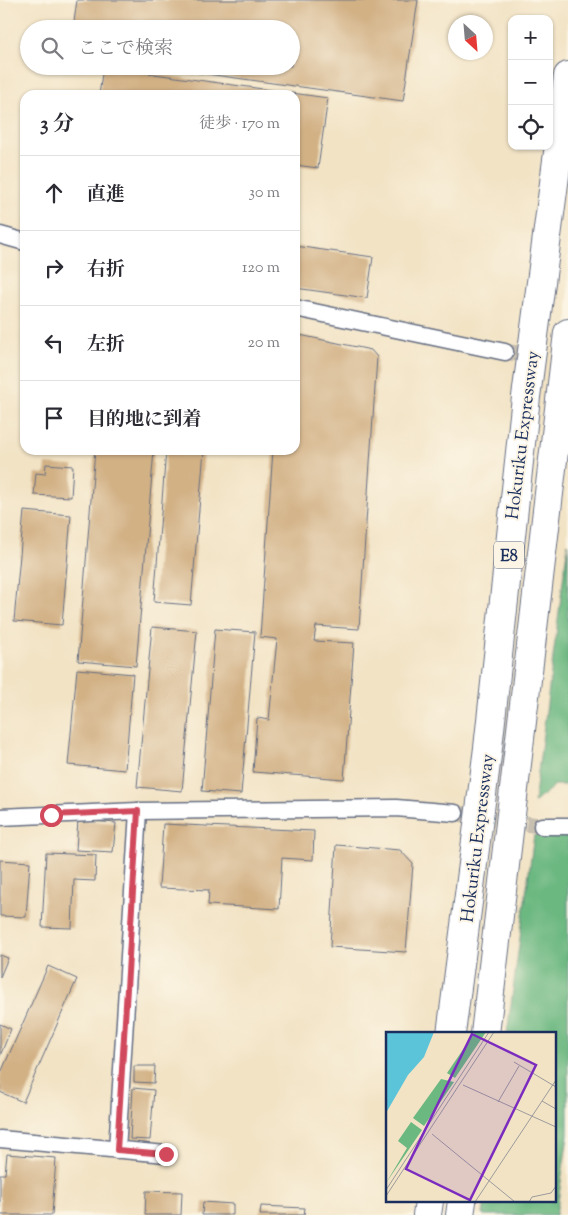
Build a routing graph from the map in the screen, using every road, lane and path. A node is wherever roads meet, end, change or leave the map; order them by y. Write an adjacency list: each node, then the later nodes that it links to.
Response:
1 (568, 76): 12 (highway, Hokuriku Expressway / E8)
2 (0, 235): 3 (street)
3 (20, 241)
4 (300, 309): 6 (street)
5 (568, 332): 13 (highway, Hokuriku Expressway / E8)
6 (505, 352)
7 (138, 811): 8 (street); 9 (street); 15 (street)
8 (455, 813)
9 (0, 817)
10 (542, 826): 11 (street)
11 (568, 826)
12 (452, 1032)
13 (485, 1032)
14 (0, 1139): 15 (street)
15 (117, 1150): 16 (street)
16 (166, 1154)
17 (429, 1202): 19 (highway)
18 (462, 1202): 20 (highway)
19 (427, 1215)
20 (460, 1215)

